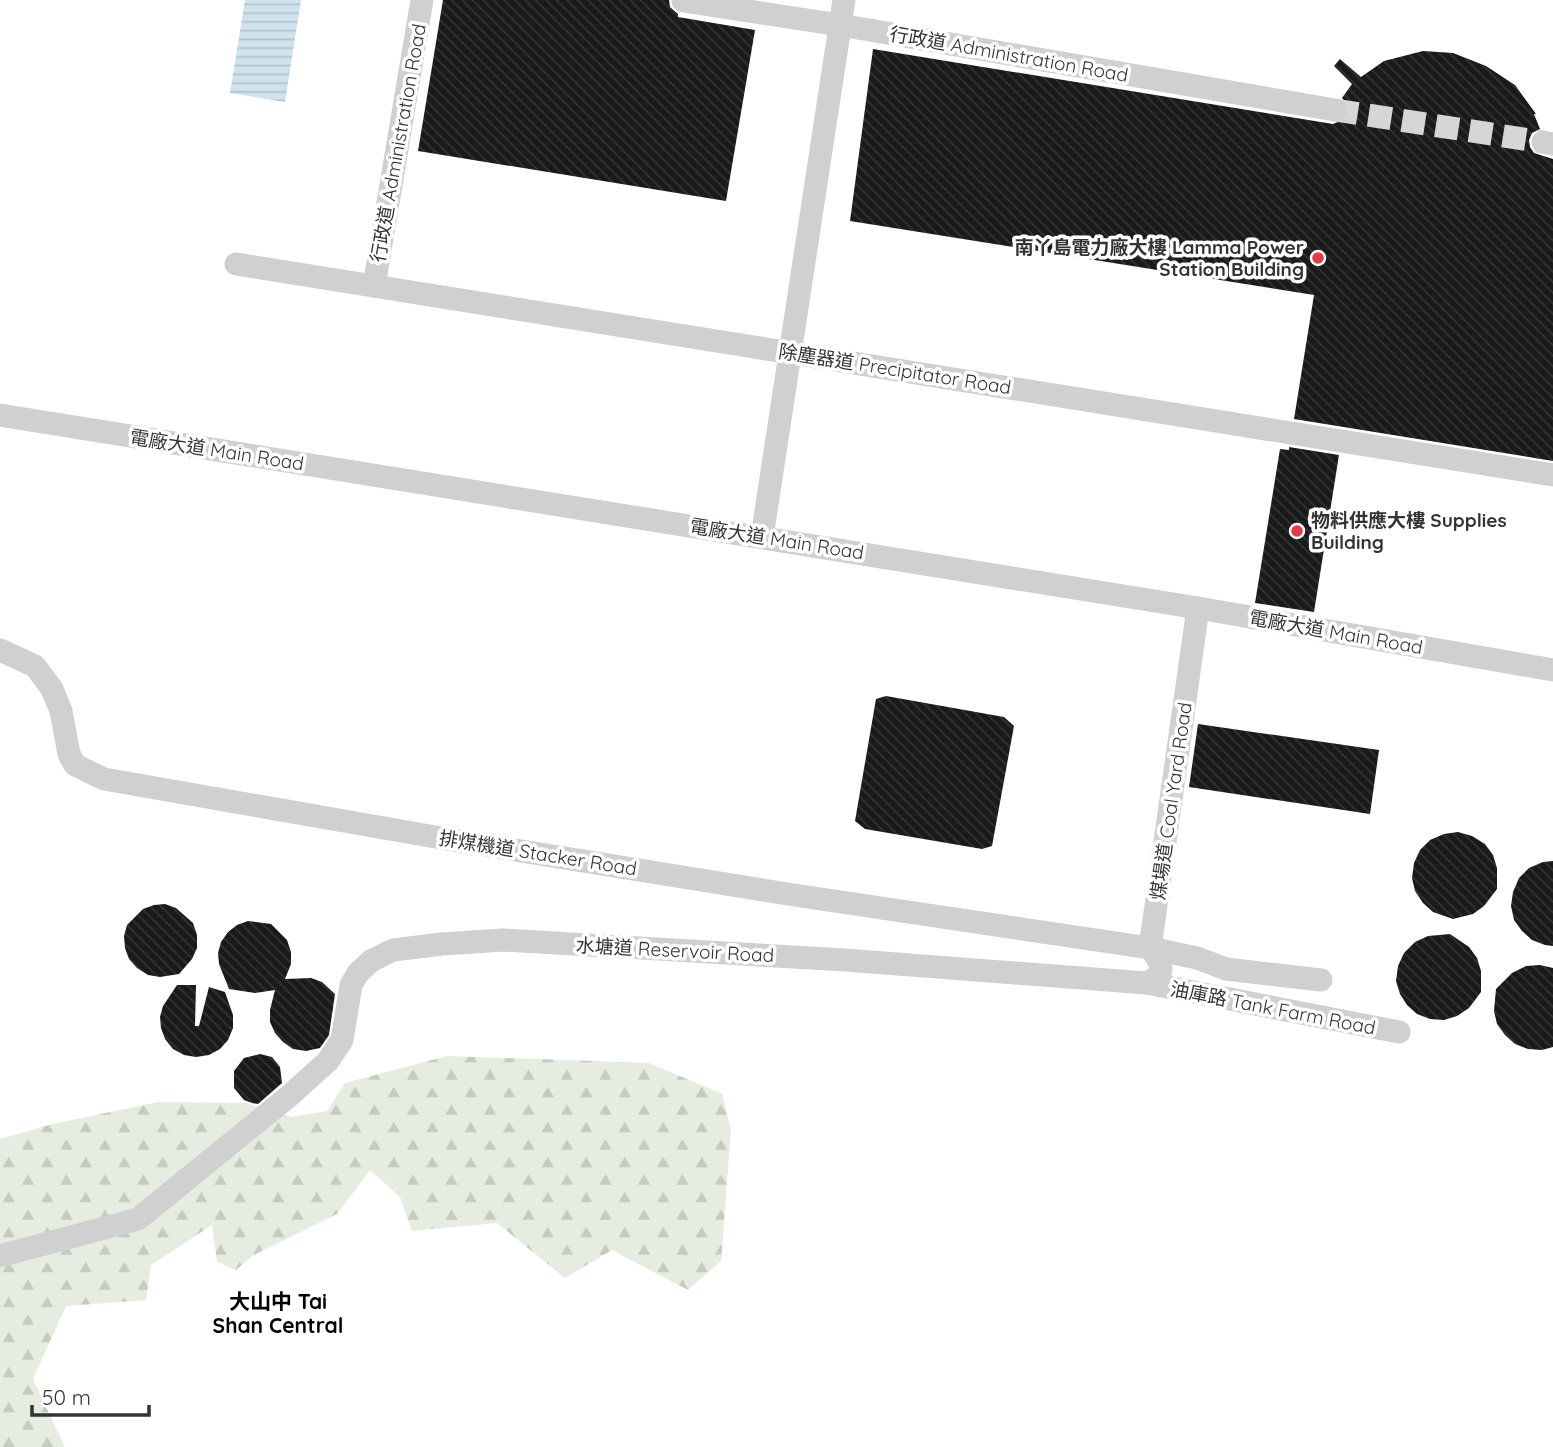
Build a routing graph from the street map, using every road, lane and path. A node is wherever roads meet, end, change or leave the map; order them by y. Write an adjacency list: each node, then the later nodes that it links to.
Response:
1 (422, 0): 7 (lane, 行政道 Administration Road)
2 (844, 0): 4 (lane)
3 (683, 1): 4 (lane, 行政道 Administration Road)
4 (840, 25): 5 (lane, 行政道 Administration Road); 8 (lane)
5 (1335, 110)
6 (236, 264): 7 (lane, 除塵器道 Precipitator Road)
7 (374, 286): 8 (lane, 除塵器道 Precipitator Road)
8 (791, 352): 10 (lane, 除塵器道 Precipitator Road); 11 (lane)
9 (0, 415): 11 (lane, 電廠大道 Main Road)
10 (1553, 475)
11 (762, 537): 12 (lane, 電廠大道 Main Road)
12 (1198, 608): 14 (lane, 電廠大道 Main Road); 15 (lane, 煤場道 Coal Yard Road)
13 (0, 650): 15 (lane, 排煤機道 Stacker Road)
14 (1553, 670)
15 (1150, 948): 16 (lane, 排煤機道 Stacker Road); 17 (lane, 煤場道 Coal Yard Road)
16 (1321, 980)
17 (1147, 983): 18 (lane, 油庫路 Tank Farm Road); 19 (lane, 水塘道 Reservoir Road)
18 (1399, 1032)
19 (0, 1256)

